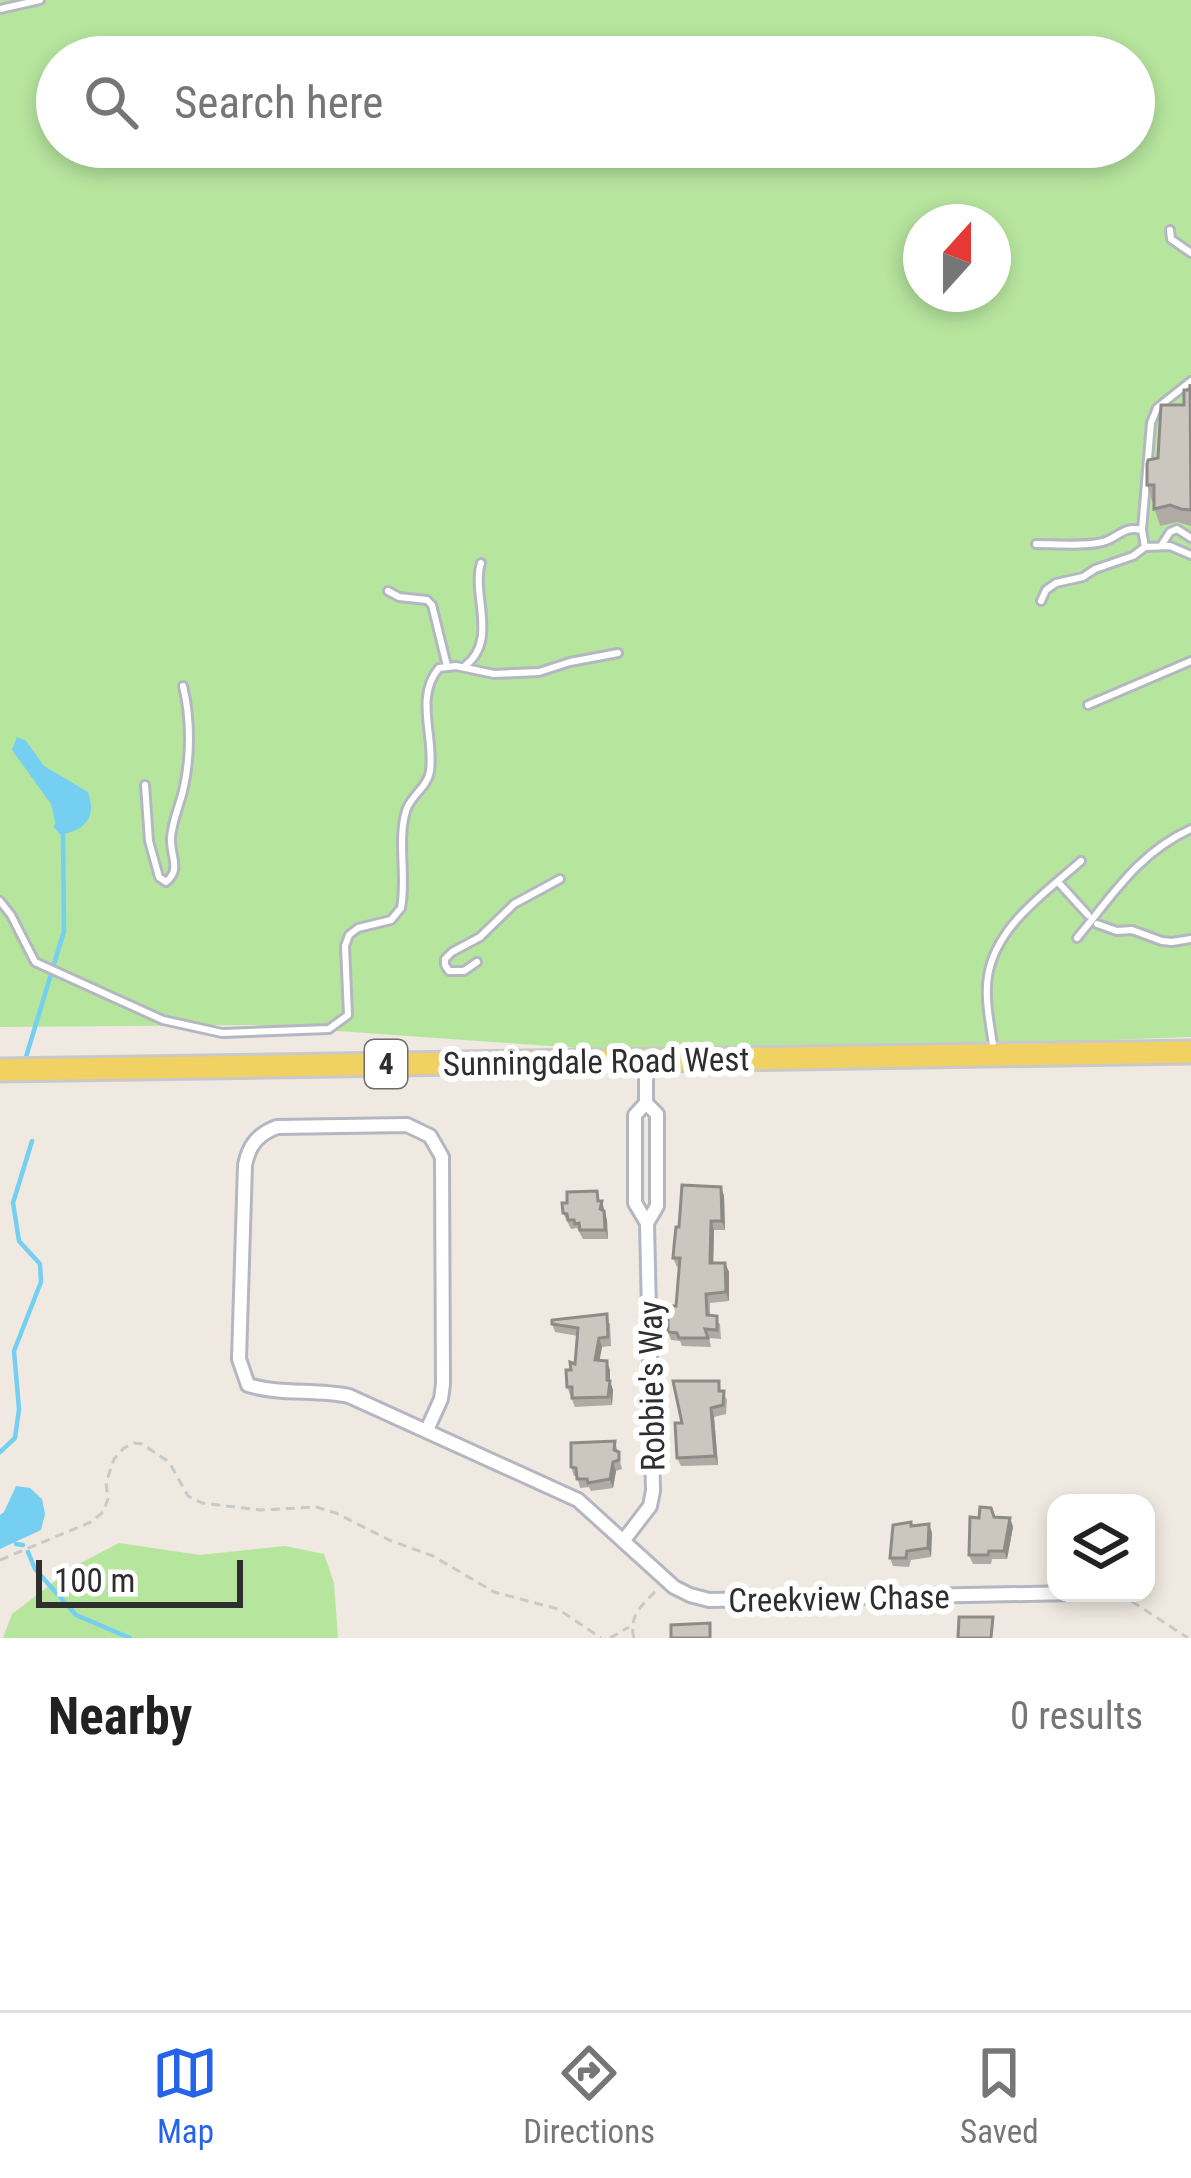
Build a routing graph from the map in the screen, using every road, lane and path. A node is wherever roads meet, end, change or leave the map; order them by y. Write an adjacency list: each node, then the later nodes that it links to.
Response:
1 (40, 0): 2 (lane)
2 (0, 9)
3 (1170, 230): 4 (lane)
4 (1191, 253)
5 (1191, 381): 6 (lane)
6 (1142, 530): 8 (lane); 10 (lane)
7 (1191, 538): 9 (lane)
8 (1036, 544)
9 (1161, 546): 10 (lane); 11 (lane)
10 (1144, 547): 14 (lane)
11 (1191, 554)
12 (481, 562): 18 (lane)
13 (388, 591): 17 (lane)
14 (1041, 601)
15 (618, 653): 18 (lane)
16 (1191, 661): 20 (lane)
17 (447, 667): 18 (lane); 26 (lane)
18 (462, 668)
19 (182, 686): 21 (lane)
20 (1088, 705)
21 (146, 785)
22 (1191, 829): 29 (lane)
23 (1081, 861): 25 (lane)
24 (560, 879): 31 (lane)
25 (1058, 882): 27 (lane); 33 (lane)
26 (0, 901)
27 (1088, 915)
28 (1097, 924): 30 (lane)
29 (1077, 938)
30 (1191, 939)
31 (477, 962)
32 (1191, 1052): 33 (main road, Sunningdale Road West / 4)
33 (994, 1055): 34 (main road, Sunningdale Road West / 4)
34 (646, 1060): 35 (main road, Sunningdale Road West / 4); 36 (street, Robbie's Way)
35 (0, 1070)
36 (646, 1103): 37 (street, Robbie's Way); 37 (street, Robbie's Way)
37 (646, 1223): 39 (street, Robbie's Way)
38 (428, 1430): 38 (street, Creekview Chase); 39 (street, Creekview Chase)
39 (624, 1540): 41 (street, Creekview Chase)
40 (0, 1559): 45 (path)
41 (667, 1580): 42 (street, Creekview Chase); 44 (path)
42 (1047, 1594)
43 (1133, 1602): 48 (path)
44 (631, 1627): 46 (path); 47 (path)
45 (601, 1638)
46 (610, 1638)
47 (634, 1638)
48 (1188, 1638)

